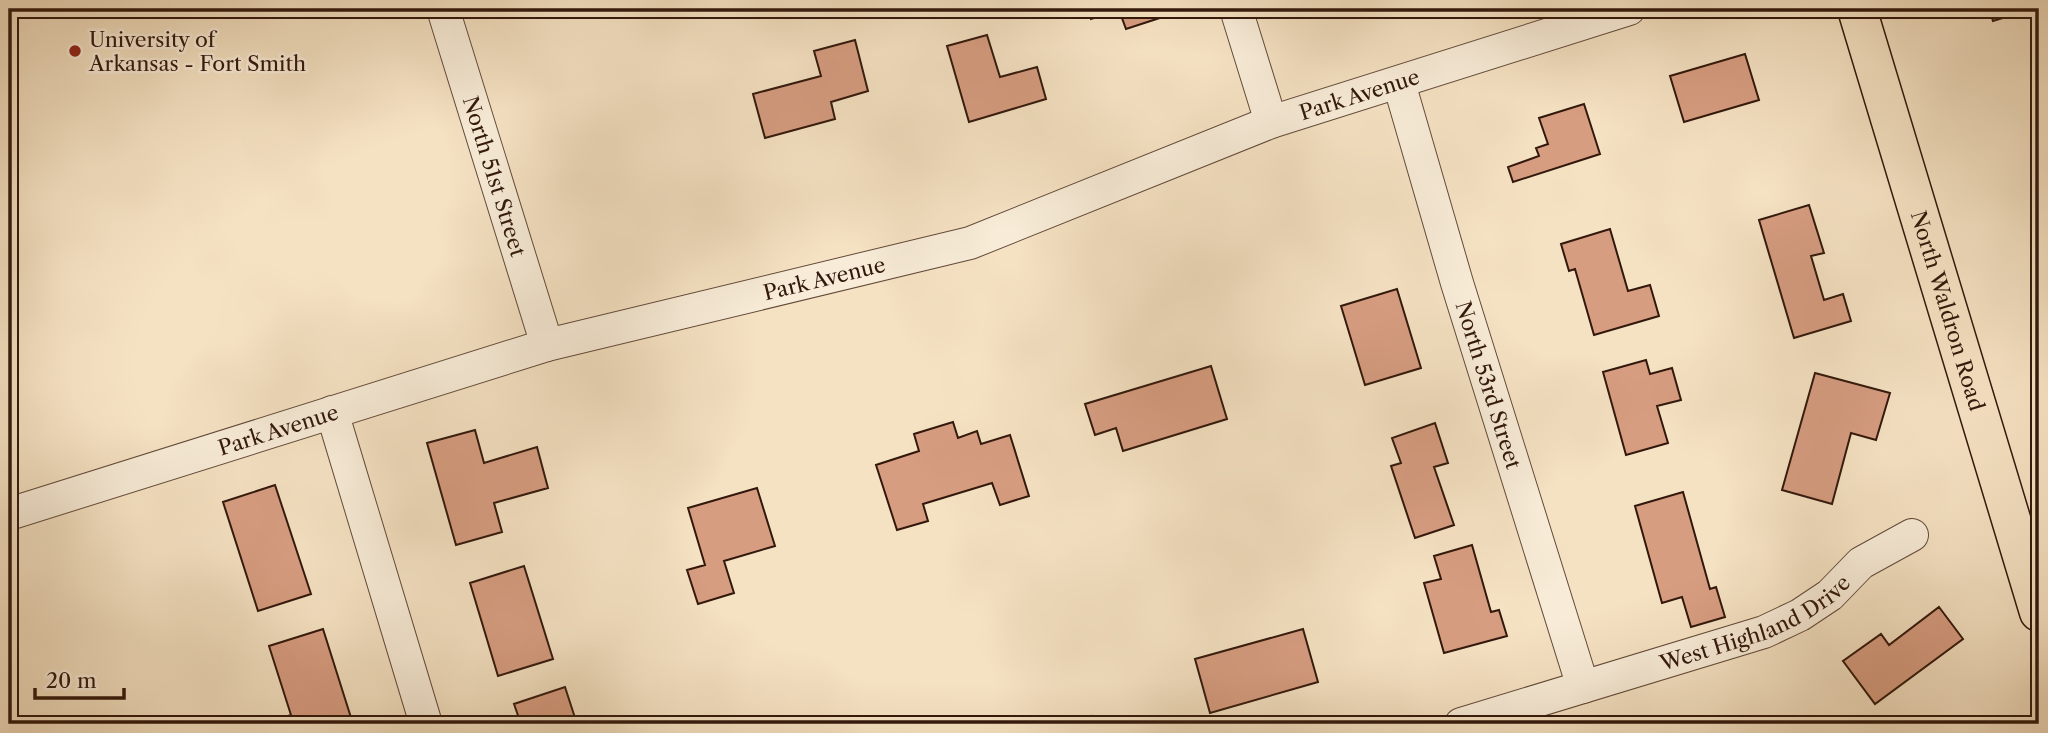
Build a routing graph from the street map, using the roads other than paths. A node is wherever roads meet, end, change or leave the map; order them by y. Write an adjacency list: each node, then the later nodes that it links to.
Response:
1 (443, 9): 7 (street, North 51st Street)
2 (1236, 9): 6 (street)
3 (1629, 9): 5 (street, Park Avenue)
4 (1857, 9): 11 (main road, North Waldron Road)
5 (1399, 83): 6 (street, Park Avenue); 12 (street, North 53rd Street)
6 (1271, 122): 7 (street, Park Avenue)
7 (547, 345): 8 (street, Park Avenue)
8 (332, 412): 9 (street, Park Avenue); 13 (street)
9 (9, 514)
10 (1912, 535): 12 (street, West Highland Drive)
11 (2039, 612)
12 (1583, 687): 14 (street, West Highland Drive)
13 (426, 724)
14 (1461, 724)

